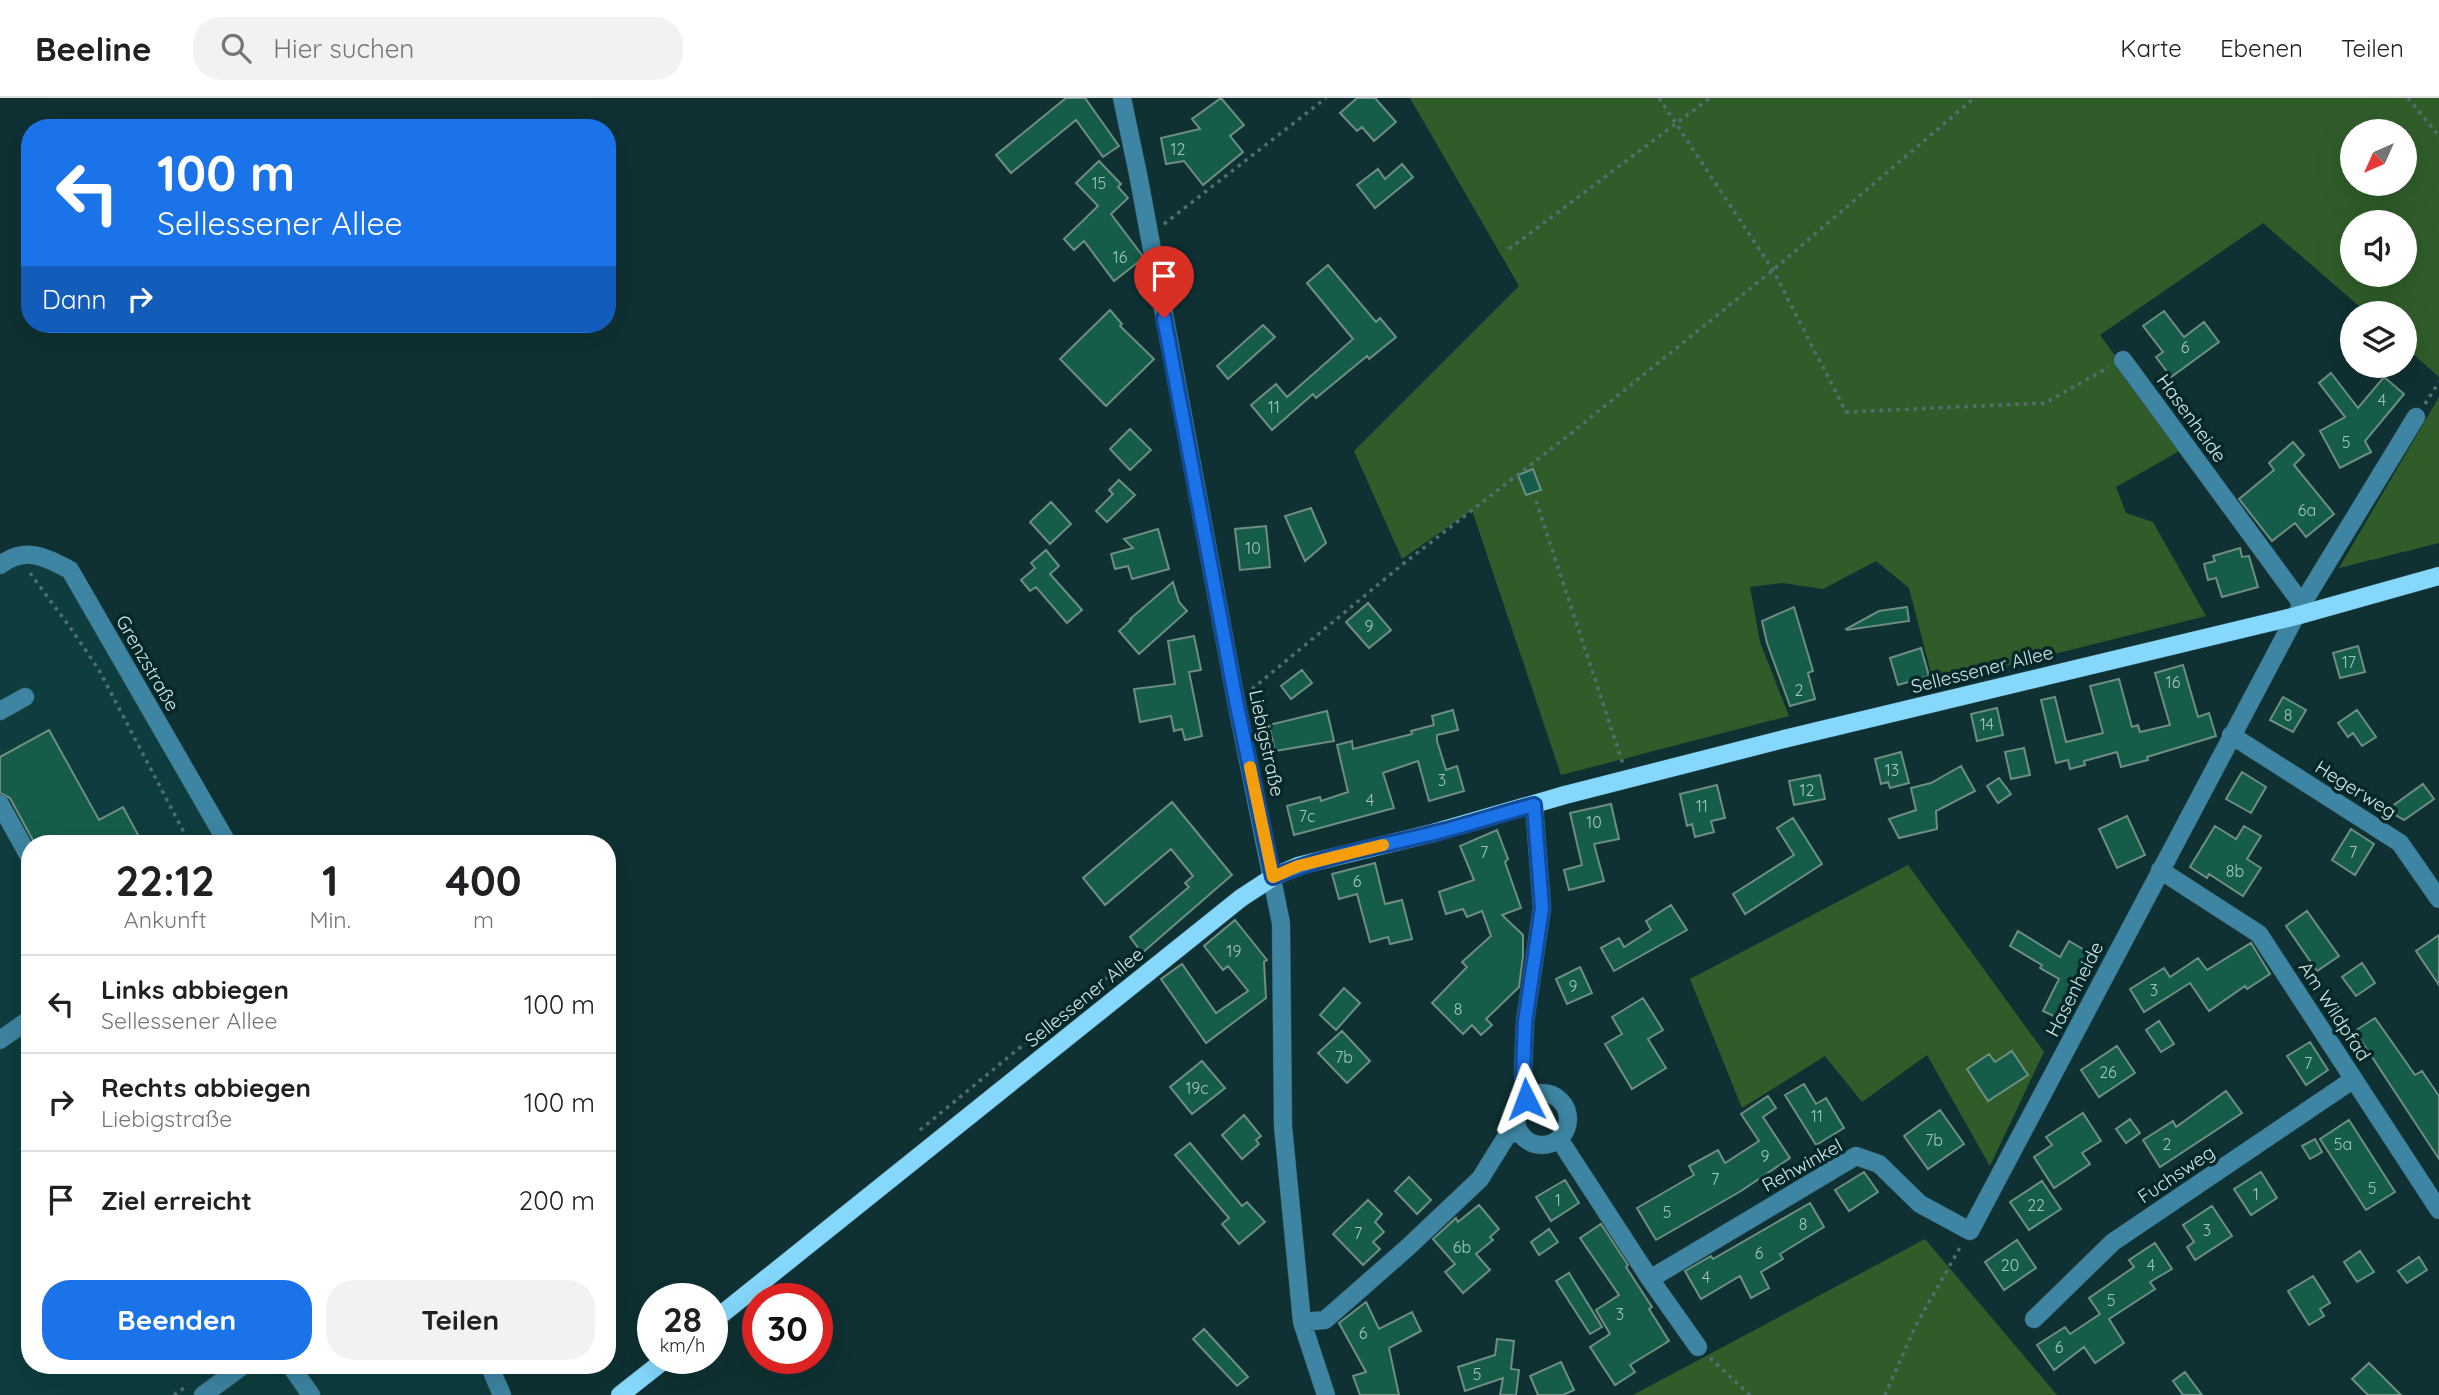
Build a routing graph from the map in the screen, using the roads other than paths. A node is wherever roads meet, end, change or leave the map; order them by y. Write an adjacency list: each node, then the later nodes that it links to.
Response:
1 (1122, 100): 15 (street, Liebigstraße)
2 (2123, 360): 6 (street, Hasenheide)
3 (2416, 418): 6 (street, Hasenheide)
4 (0, 565): 12 (street, Grenzstraße)
5 (2439, 576): 6 (main road, Sellessener Allee)
6 (2299, 610): 9 (street, Hasenheide); 11 (main road, Sellessener Allee)
7 (24, 696): 8 (street)
8 (0, 711)
9 (2231, 735): 14 (street, Hasenheide); 16 (street, Hegerweg)
10 (0, 804): 13 (street)
11 (1534, 805): 15 (main road, Sellessener Allee); 20 (street)
12 (223, 835)
13 (21, 842)
14 (2160, 870): 19 (street, Am Wildpfad); 24 (street, Hasenheide)
15 (1273, 877): 26 (main road, Sellessener Allee); 28 (street, Liebigstraße)
16 (2439, 899)
17 (21, 1025): 18 (street)
18 (0, 1040)
19 (2354, 1079): 23 (street, Am Wildpfad); 27 (street, Fuchsweg)
20 (1526, 1099): 21 (street); 22 (street)
21 (1520, 1133): 22 (street); 28 (street)
22 (1559, 1139): 25 (street)
23 (2439, 1210)
24 (1970, 1231): 25 (street, Rehwinkel)
25 (1650, 1279): 29 (street)
26 (728, 1309)
27 (2034, 1320)
28 (1302, 1322): 38 (street, Liebigstraße)
29 (1698, 1347)
30 (232, 1374): 34 (street)
31 (296, 1374): 35 (street)
32 (493, 1374): 36 (street)
33 (647, 1374): 37 (main road)
34 (203, 1395)
35 (311, 1395)
36 (502, 1395)
37 (620, 1395)
38 (1326, 1395)

